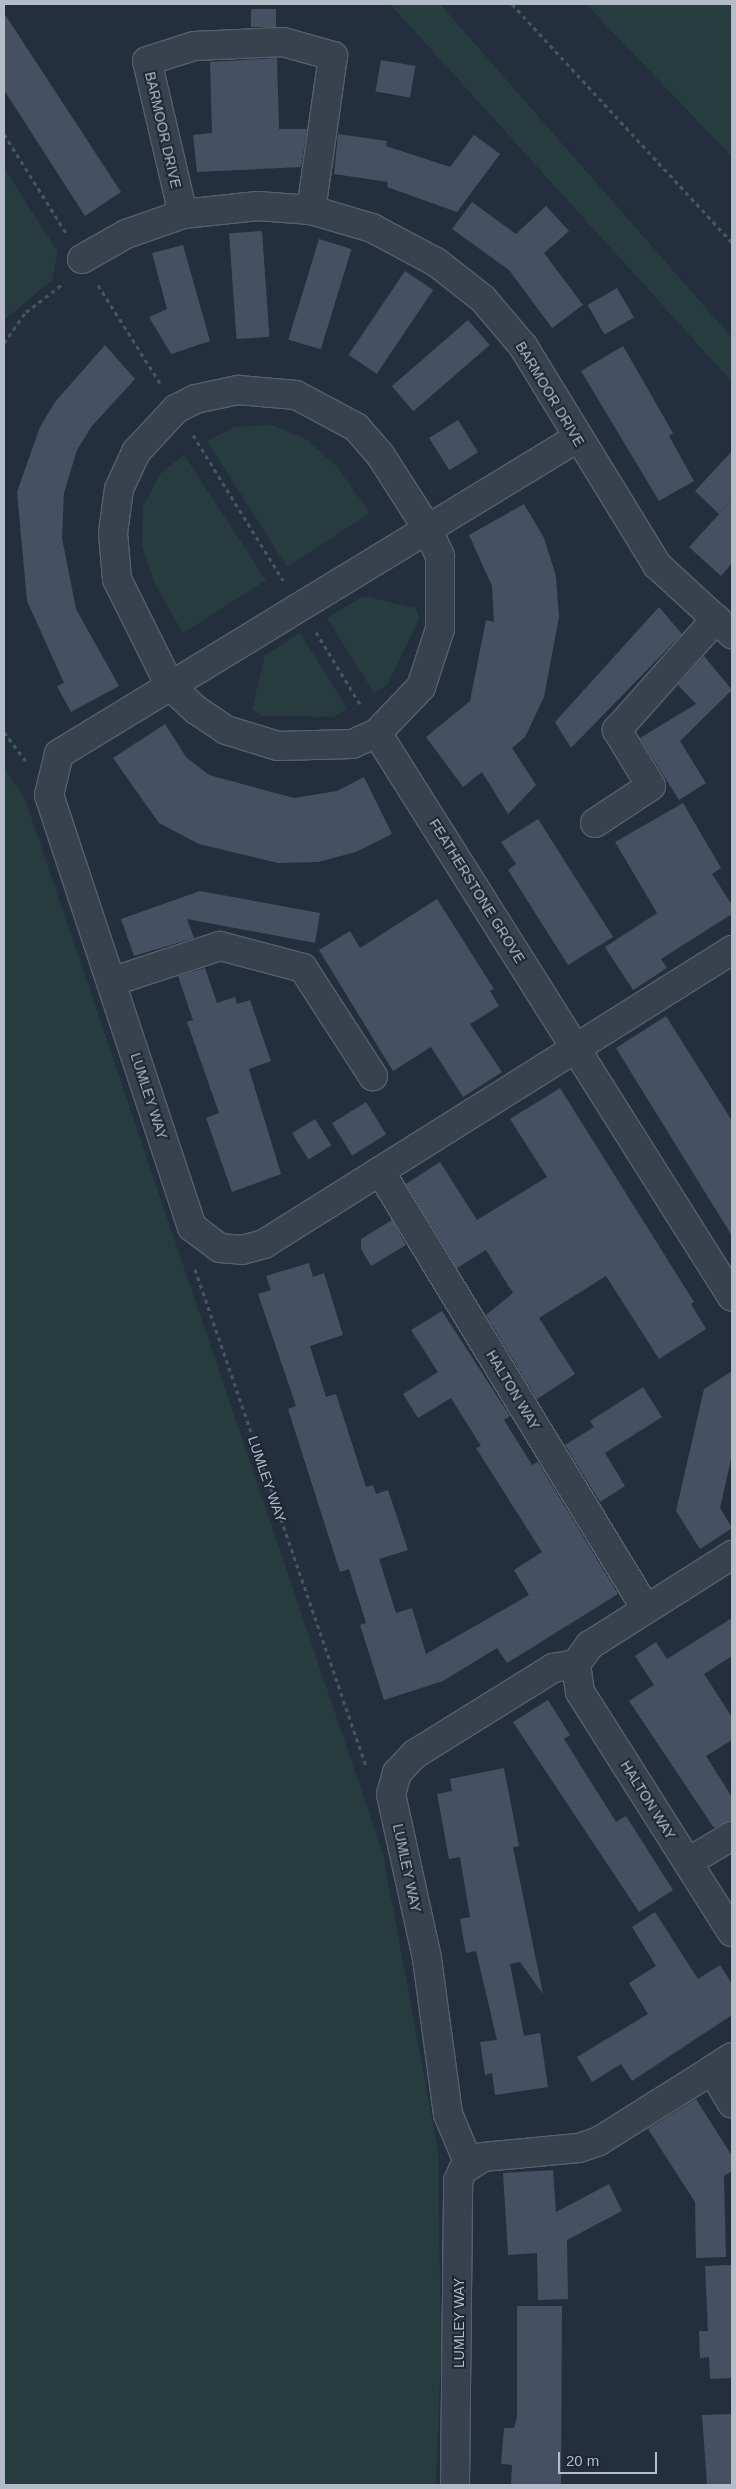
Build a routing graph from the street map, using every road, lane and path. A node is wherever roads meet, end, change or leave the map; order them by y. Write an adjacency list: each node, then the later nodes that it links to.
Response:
1 (512, 4): 4 (path)
2 (311, 210): 3 (street, BARMOOR DRIVE); 3 (street, BARMOOR DRIVE); 8 (street, BARMOOR DRIVE)
3 (183, 214): 5 (street, BARMOOR DRIVE)
4 (732, 242)
5 (78, 268): 6 (path)
6 (4, 343)
7 (176, 409): 9 (street); 10 (path); 12 (street)
8 (577, 438): 9 (street); 11 (street, BARMOOR DRIVE)
9 (427, 528): 10 (street); 13 (street)
10 (300, 606): 12 (street); 13 (path)
11 (724, 626): 14 (street, BARMOOR DRIVE)
12 (170, 686): 13 (street); 16 (street, LUMLEY WAY)
13 (378, 733): 17 (street, FEATHERSTONE GROVE)
14 (595, 822)
15 (732, 950): 17 (street)
16 (111, 982): 18 (street); 20 (street, LUMLEY WAY)
17 (576, 1048): 19 (street); 21 (street, FEATHERSTONE GROVE)
18 (373, 1076)
19 (380, 1171): 20 (street); 23 (street, HALTON WAY)
20 (209, 1244): 25 (path, LUMLEY WAY)
21 (732, 1297)
22 (732, 1555): 23 (street)
23 (646, 1609): 24 (street)
24 (576, 1664): 25 (street); 27 (street, HALTON WAY)
25 (397, 1773): 31 (street, LUMLEY WAY)
26 (732, 1836): 27 (street)
27 (688, 1862): 28 (street, HALTON WAY)
28 (732, 1932)
29 (722, 2064): 30 (street); 31 (street)
30 (732, 2103)
31 (469, 2164): 32 (street, LUMLEY WAY)
32 (455, 2485)

